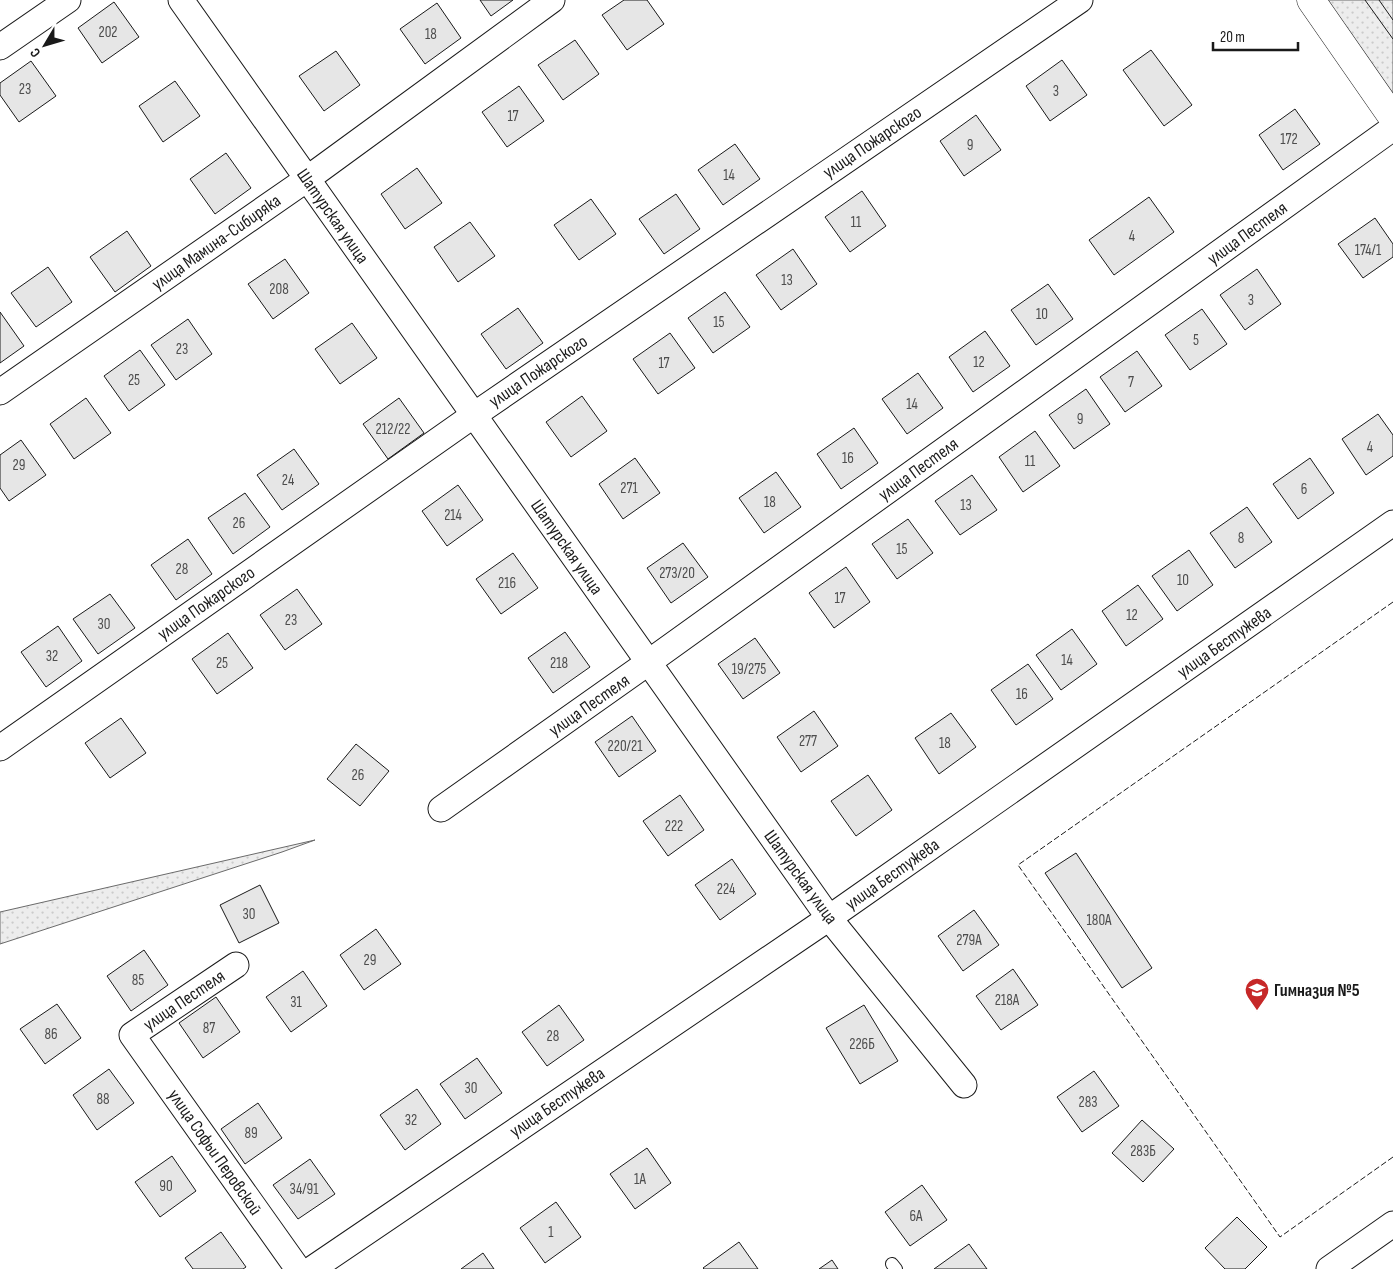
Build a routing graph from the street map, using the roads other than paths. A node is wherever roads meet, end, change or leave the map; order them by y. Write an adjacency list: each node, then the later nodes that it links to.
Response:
1 (68, 0): 6 (street)
2 (181, 0): 9 (street, Шатурская улица)
3 (552, 0): 9 (street, улица Мамина-Сибиряка)
4 (1080, 0): 11 (street, улица Пожарского)
5 (1311, 0): 7 (main road)
6 (0, 47)
7 (1393, 118)
8 (1393, 128): 13 (street, улица Пестеля)
9 (307, 179): 10 (street, улица Мамина-Сибиряка); 11 (street, Шатурская улица)
10 (0, 392)
11 (474, 415): 13 (street, Шатурская улица); 14 (street, улица Пожарского)
12 (1393, 523): 16 (street, улица Бестужева)
13 (649, 662): 15 (street, улица Пестеля); 16 (street, Шатурская улица)
14 (0, 748)
15 (441, 809)
16 (829, 918): 19 (street, Шатурская улица); 22 (street, улица Бестужева)
17 (236, 965): 18 (street, улица Пестеля)
18 (132, 1035): 21 (street, улица Софьи Перовской)
19 (964, 1085)
20 (1393, 1224): 23 (street)
21 (298, 1269)
22 (312, 1269)
23 (1329, 1269)

